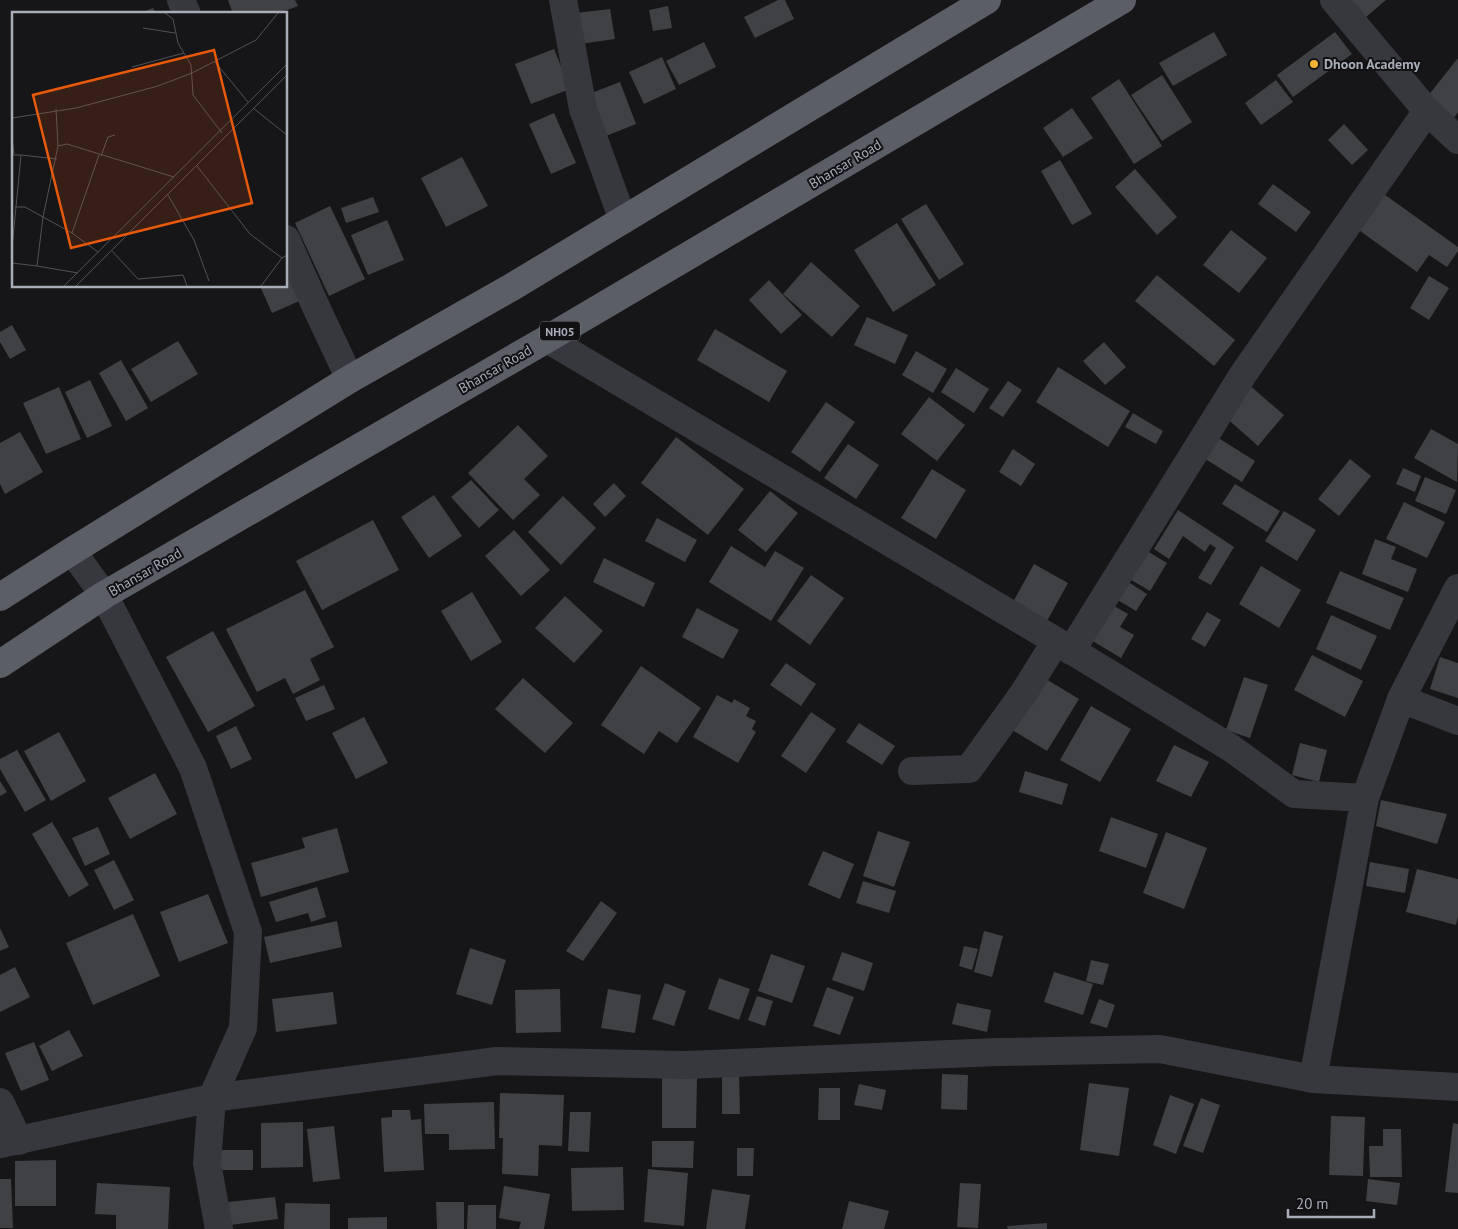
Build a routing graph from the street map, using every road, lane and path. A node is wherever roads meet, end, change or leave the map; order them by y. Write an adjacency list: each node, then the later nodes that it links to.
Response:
1 (181, 0): 6 (street)
2 (563, 0): 9 (street)
3 (987, 0): 9 (highway)
4 (1122, 0): 11 (highway, Bhansar Road / NH05)
5 (1334, 0): 7 (street)
6 (186, 12)
7 (1427, 111): 8 (street); 17 (street)
8 (1458, 140)
9 (623, 220): 12 (highway)
10 (288, 243): 12 (street)
11 (547, 339): 15 (highway, Bhansar Road / NH05); 17 (street)
12 (350, 380): 13 (highway)
13 (72, 550): 15 (street); 16 (highway)
14 (1458, 588): 19 (street)
15 (104, 595): 18 (highway, Bhansar Road / NH05); 25 (street)
16 (0, 597)
17 (1063, 646): 21 (street); 22 (street)
18 (0, 664)
19 (1401, 699): 20 (street); 22 (street)
20 (1458, 721)
21 (912, 771)
22 (1365, 798): 23 (street)
23 (1313, 1079): 24 (street); 25 (street)
24 (1458, 1087)
25 (212, 1098): 27 (street); 28 (street)
26 (0, 1102): 27 (street)
27 (9, 1143)
28 (219, 1229)

